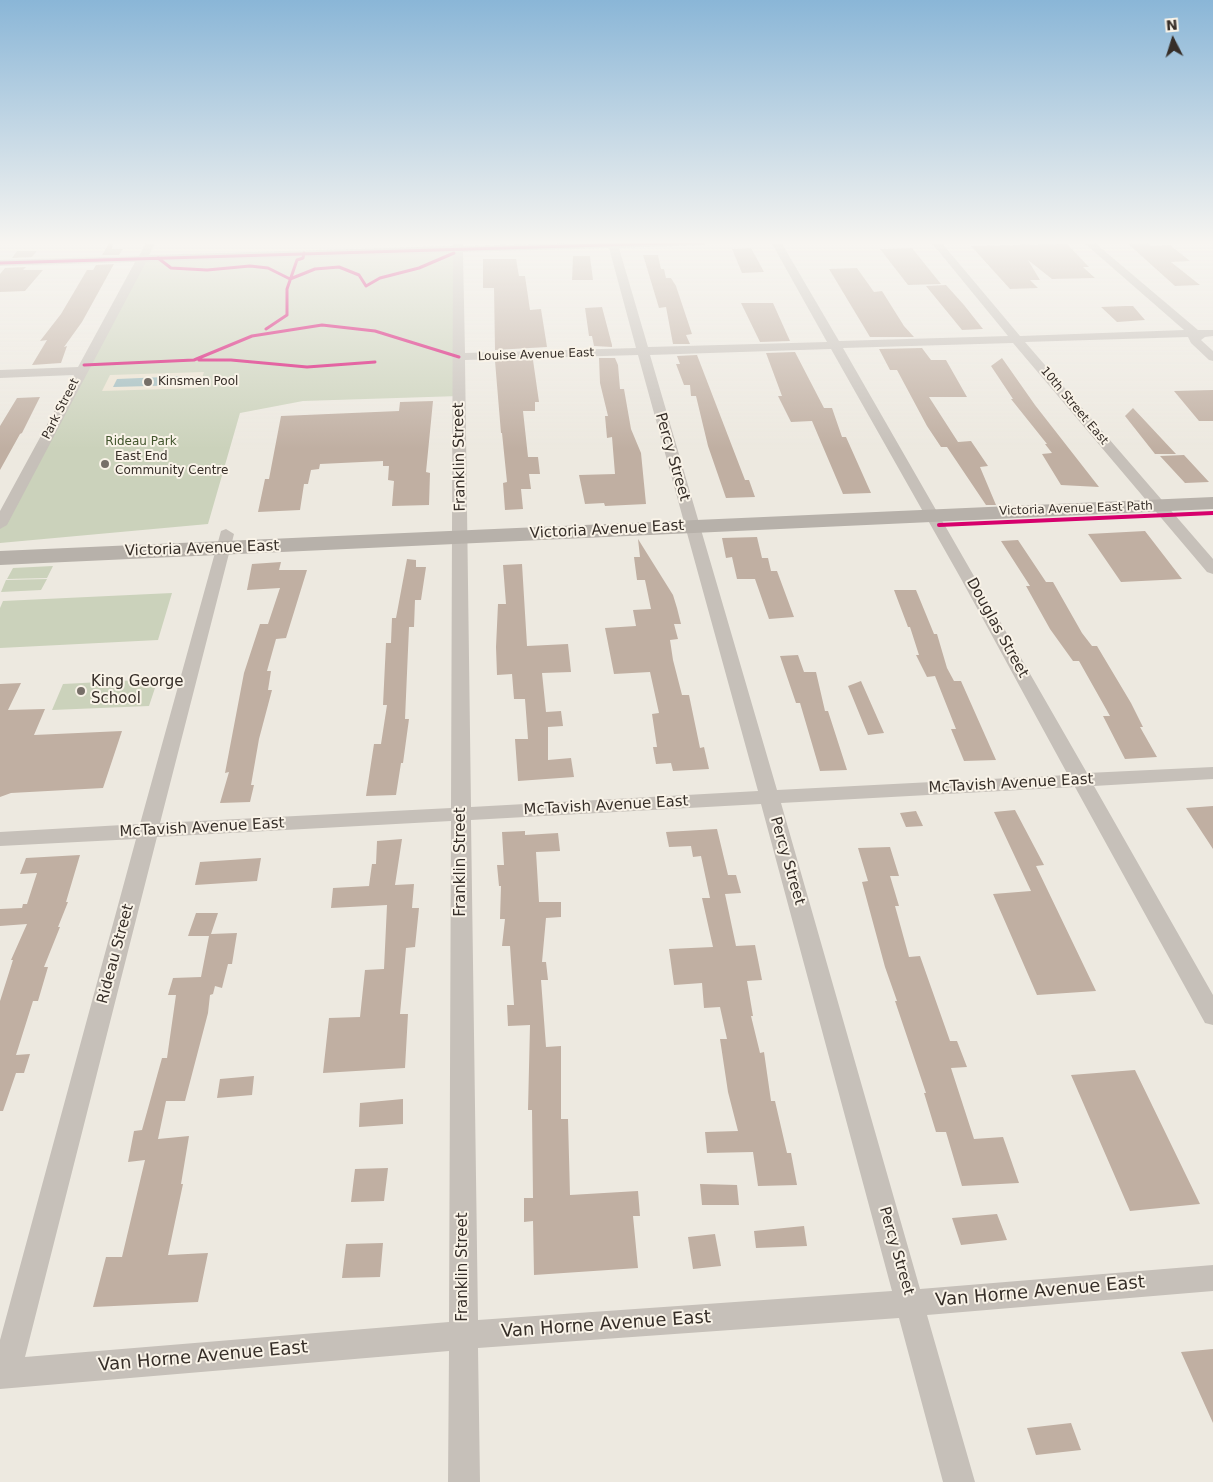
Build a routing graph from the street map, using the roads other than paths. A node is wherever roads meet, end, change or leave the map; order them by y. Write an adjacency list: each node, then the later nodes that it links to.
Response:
1 (113, 311): 15 (street, Park Street)
2 (459, 311): 14 (street, Franklin Street)
3 (631, 311): 12 (street, Percy Street)
4 (816, 311): 10 (street, Douglas Street)
5 (992, 311): 9 (street, 10th Street East)
6 (1167, 311): 8 (street)
7 (1213, 333): 8 (street, Louise Avenue East)
8 (1193, 334): 9 (street, Louise Avenue East); 11 (street); 13 (street)
9 (1016, 340): 10 (street, Louise Avenue East); 18 (street, 10th Street East)
10 (836, 345): 12 (street, Louise Avenue East); 20 (street, Douglas Street)
11 (1213, 345)
12 (642, 352): 14 (street, Louise Avenue East); 21 (street, Percy Street)
13 (1213, 357)
14 (459, 358): 23 (street, Franklin Street)
15 (81, 371): 16 (street); 22 (street, Park Street)
16 (0, 374)
17 (1213, 489): 18 (main road, Victoria Avenue East)
18 (1153, 499): 19 (main road, Victoria Avenue East); 20 (main road, Victoria Avenue East); 27 (street, 10th Street East)
19 (1213, 503)
20 (929, 509): 21 (main road, Victoria Avenue East); 29 (street, Douglas Street)
21 (691, 519): 23 (main road, Victoria Avenue East); 30 (street, Percy Street)
22 (0, 525)
23 (460, 530): 24 (main road, Victoria Avenue East); 31 (street, Franklin Street)
24 (224, 541): 25 (main road, Victoria Avenue East); 26 (main road, Victoria Avenue East); 32 (street, Rideau Street)
25 (0, 543)
26 (0, 558)
27 (1213, 569)
28 (1213, 773): 29 (street, McTavish Avenue East)
29 (1082, 781): 30 (street, McTavish Avenue East); 34 (street, Douglas Street)
30 (769, 796): 31 (street, McTavish Avenue East); 36 (street, Percy Street)
31 (460, 814): 32 (street, McTavish Avenue East); 37 (street, Franklin Street)
32 (149, 830): 33 (street, McTavish Avenue East); 38 (street, Rideau Street)
33 (0, 839)
34 (1213, 1016)
35 (1213, 1278): 36 (street, Van Horne Avenue East)
36 (911, 1303): 37 (street, Van Horne Avenue East); 40 (street, Percy Street)
37 (464, 1335): 38 (street, Van Horne Avenue East); 39 (street, Franklin Street)
38 (3, 1374)
39 (464, 1482)
40 (959, 1482)

